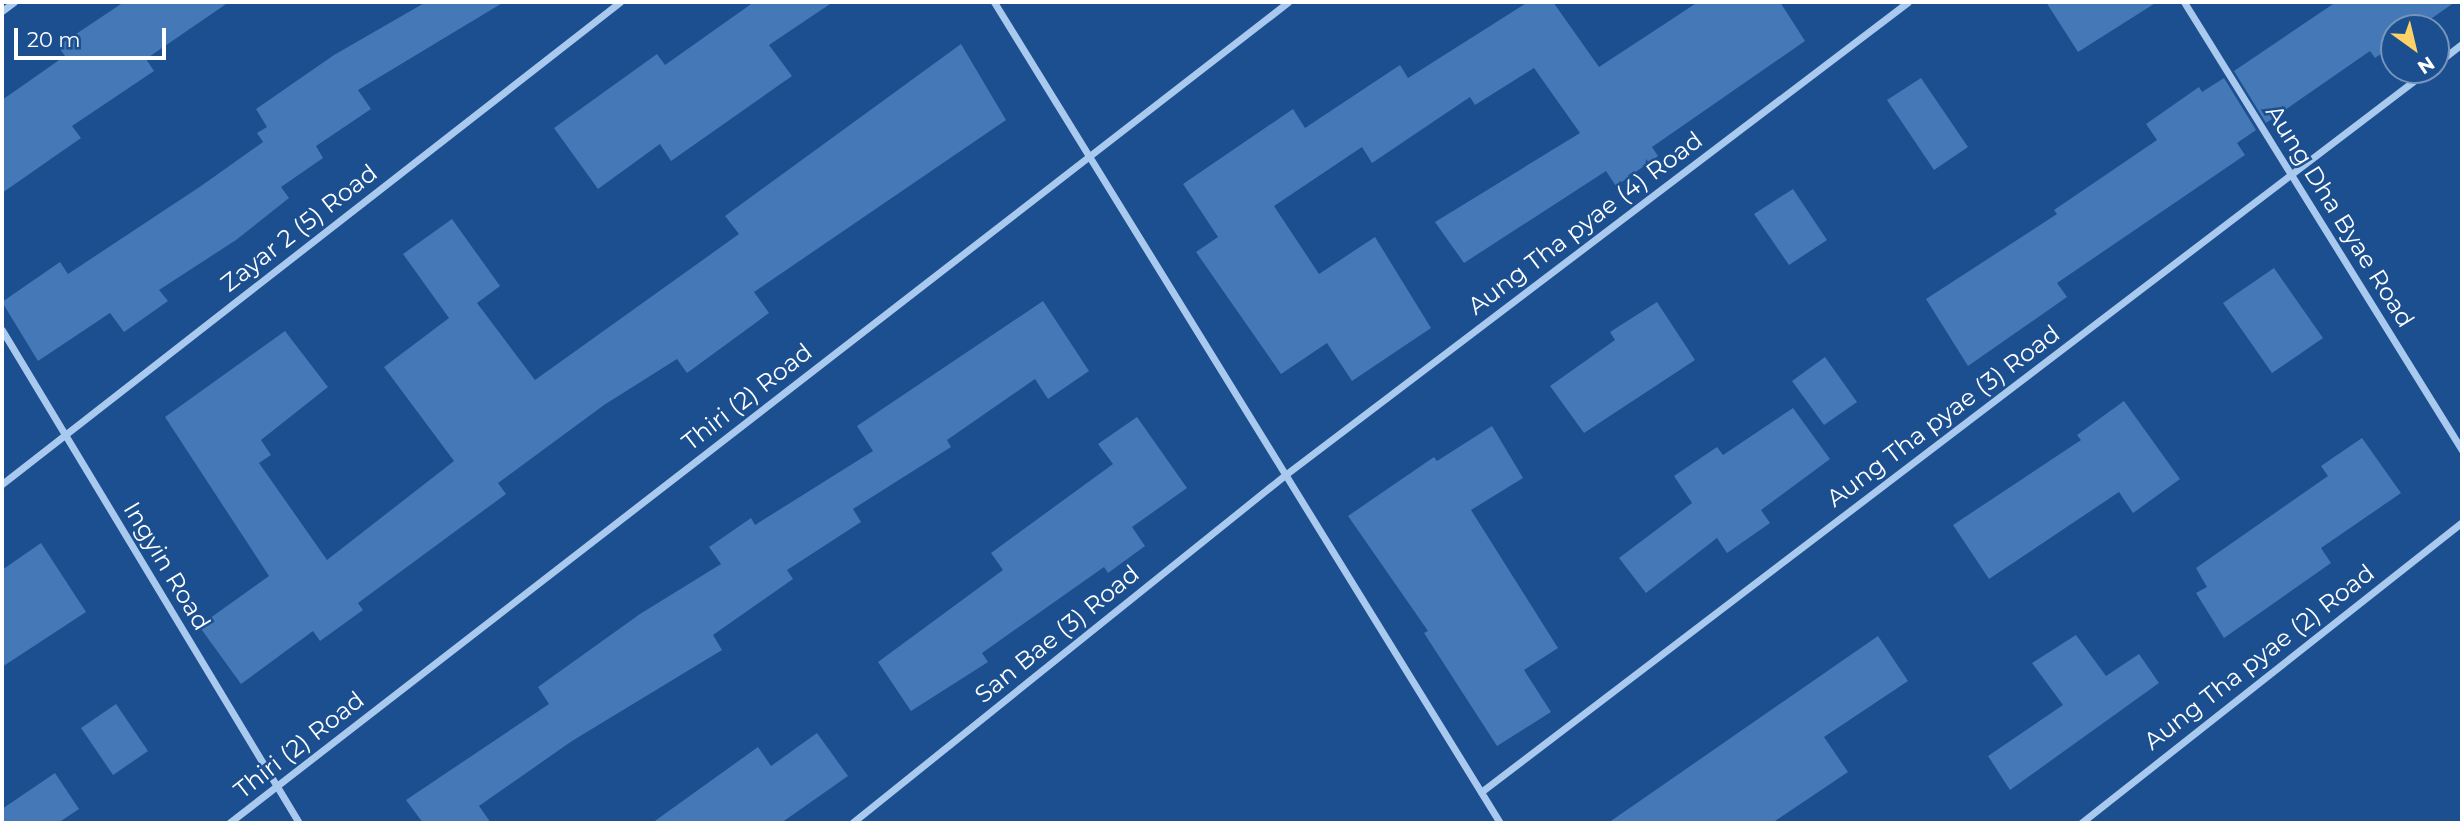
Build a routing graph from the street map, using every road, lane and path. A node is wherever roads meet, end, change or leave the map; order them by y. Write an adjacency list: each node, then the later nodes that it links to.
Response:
1 (14, 2): 7 (street)
2 (620, 2): 12 (street, Zayar 2 (5) Road)
3 (994, 2): 9 (street)
4 (1288, 2): 9 (street, Thiri (2) Road)
5 (1908, 2): 14 (street, Aung Tha pyae (4) Road)
6 (2184, 2): 10 (street, Aung Dha Byae Road)
7 (2, 11)
8 (2410, 84): 10 (street, Aung Tha pyae (3) Road)
9 (1088, 156): 14 (street); 17 (street, Thiri (2) Road)
10 (2292, 174): 13 (street, Aung Dha Byae Road); 18 (street, Aung Tha pyae (3) Road)
11 (2, 330): 12 (street, Ingyin Road)
12 (65, 435): 15 (street, Zayar 2 (5) Road); 17 (street, Ingyin Road)
13 (2462, 450)
14 (1285, 475): 18 (street); 21 (street, San Bae (3) Road)
15 (2, 484)
16 (2462, 522): 23 (street, Aung Tha pyae (2) Road)
17 (277, 786): 19 (street, Thiri (2) Road); 20 (street, Ingyin Road)
18 (1481, 792): 22 (street)
19 (229, 823)
20 (299, 823)
21 (852, 823)
22 (1500, 823)
23 (2081, 823)

